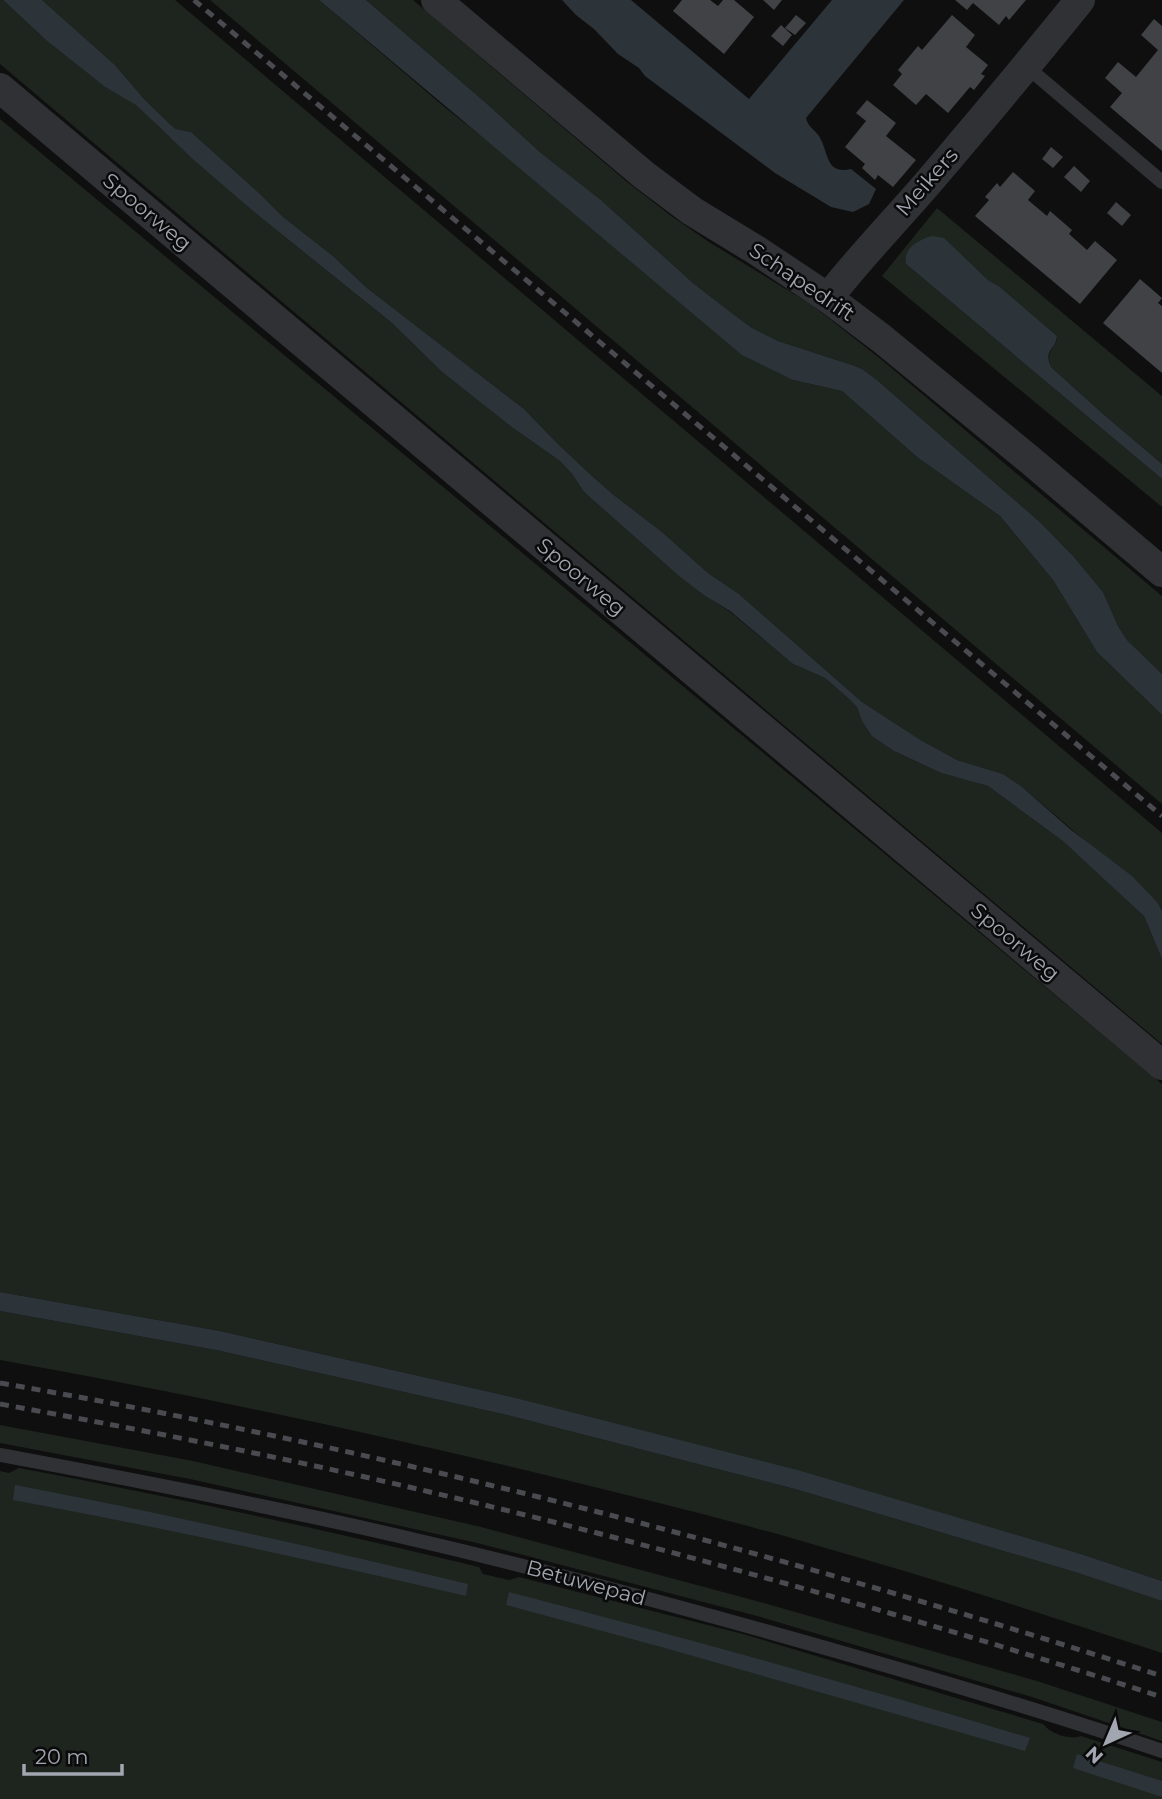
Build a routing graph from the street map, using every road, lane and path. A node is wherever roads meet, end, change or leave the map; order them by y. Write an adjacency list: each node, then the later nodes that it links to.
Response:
1 (436, 0): 6 (street, Schapedrift)
2 (1080, 0): 3 (street, Meikers)
3 (1026, 66): 5 (lane); 6 (street, Meikers)
4 (0, 88): 8 (street, Spoorweg)
5 (1162, 181)
6 (828, 298): 7 (street, Schapedrift)
7 (1162, 572)
8 (1162, 1065)
9 (0, 1455): 10 (lane, Betuwepad)
10 (1162, 1751)

